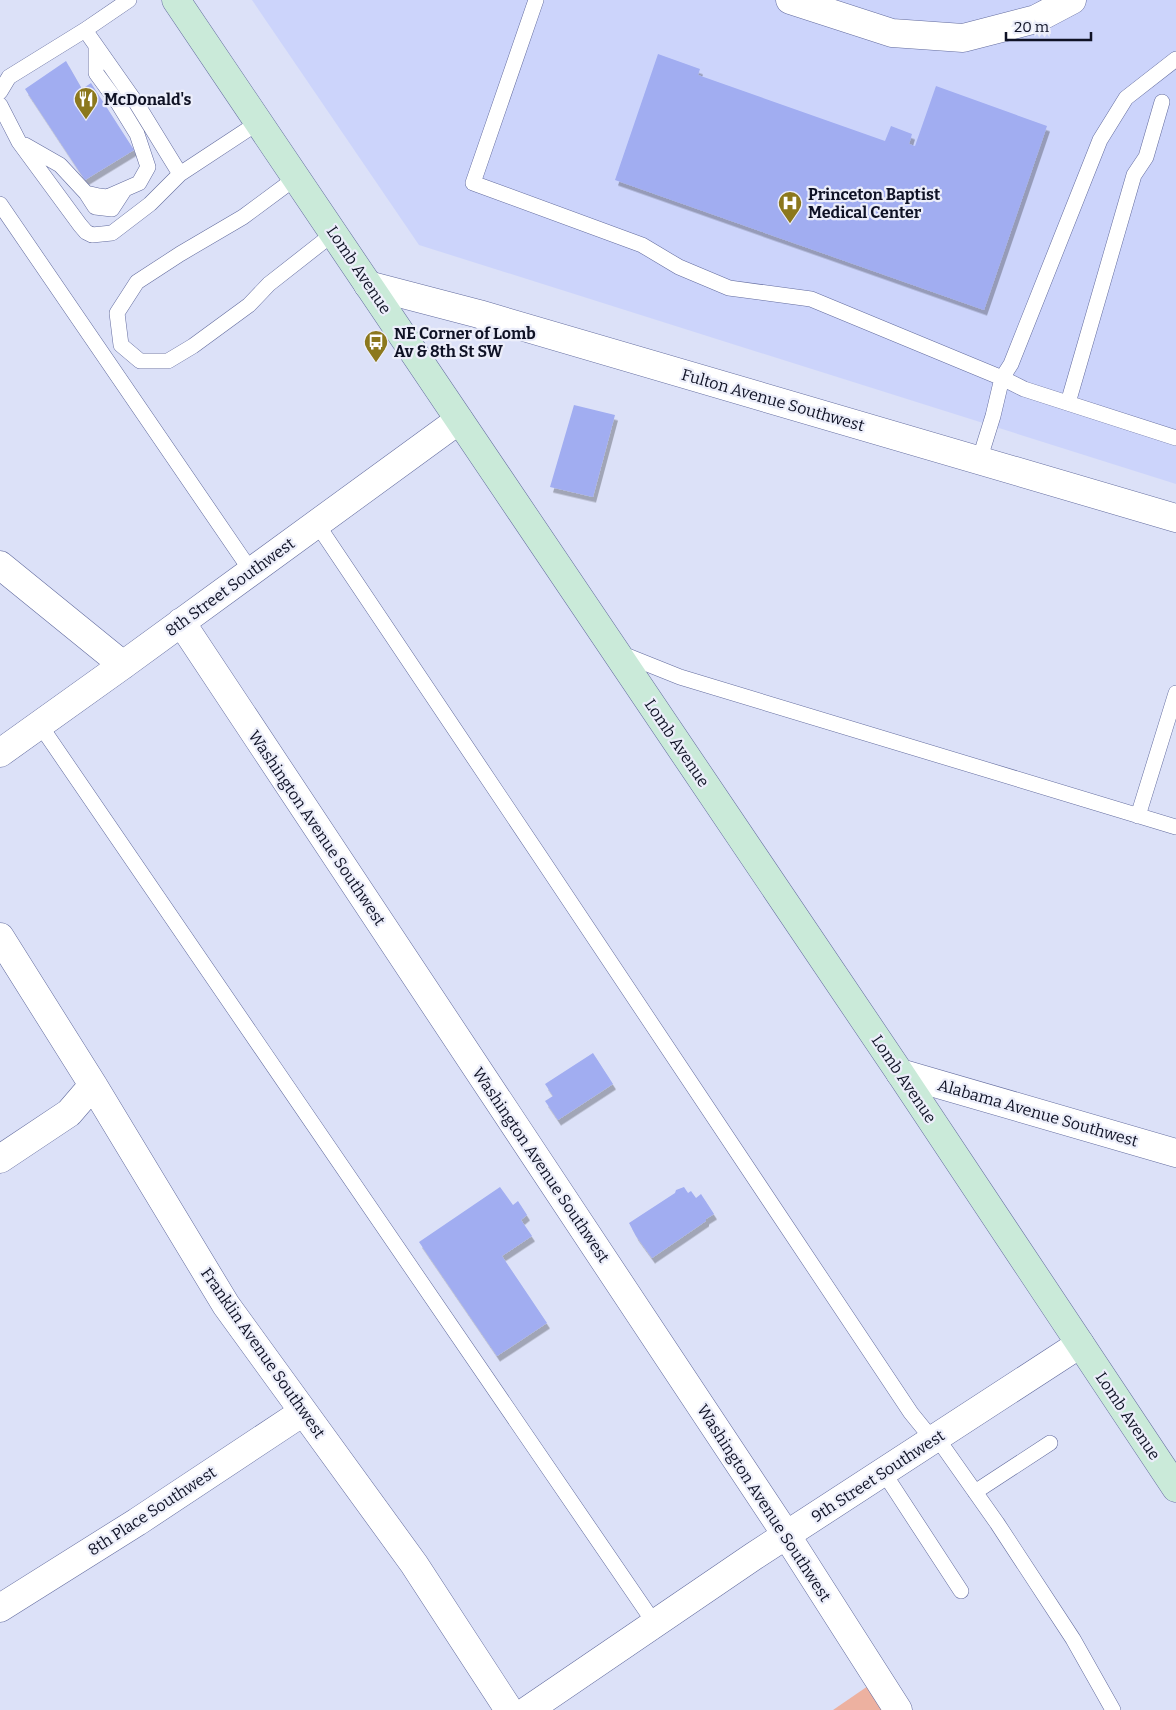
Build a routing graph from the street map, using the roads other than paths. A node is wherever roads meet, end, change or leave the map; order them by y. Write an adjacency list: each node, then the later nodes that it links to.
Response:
1 (129, 0): 6 (lane)
2 (176, 0): 12 (main road, Lomb Avenue)
3 (536, 0): 19 (lane)
4 (790, 0): 5 (street)
5 (1072, 0)
6 (85, 30): 7 (lane); 9 (lane)
7 (96, 47): 13 (lane); 14 (lane)
8 (1176, 59): 19 (lane)
9 (0, 92)
10 (1162, 102): 20 (lane)
11 (0, 105): 13 (lane)
12 (259, 122): 14 (lane); 15 (main road, Lomb Avenue)
13 (19, 142): 14 (lane)
14 (180, 174)
15 (297, 177): 17 (main road, Lomb Avenue); 17 (lane)
16 (0, 204): 27 (lane)
17 (334, 233): 18 (main road, Lomb Avenue)
18 (368, 285): 21 (main road, Lomb Avenue); 23 (street, Fulton Avenue Southwest)
19 (1002, 378): 20 (lane); 23 (lane)
20 (1068, 403): 22 (lane)
21 (459, 420): 25 (street, 8th Street Southwest); 29 (main road, Lomb Avenue)
22 (1176, 438)
23 (979, 461): 24 (street, Fulton Avenue Southwest)
24 (1176, 518)
25 (317, 524): 27 (street, 8th Street Southwest); 43 (lane)
26 (0, 565): 30 (street)
27 (251, 571): 28 (street, 8th Street Southwest)
28 (181, 622): 30 (street, 8th Street Southwest); 48 (street, Washington Avenue Southwest)
29 (613, 649): 34 (lane); 37 (main road, Lomb Avenue)
30 (123, 665): 32 (street, 8th Street Southwest)
31 (1176, 693): 34 (lane)
32 (40, 725): 33 (street, 8th Street Southwest); 51 (lane)
33 (0, 753)
34 (1138, 816): 35 (lane)
35 (1176, 827)
36 (0, 937): 38 (street, Franklin Avenue Southwest)
37 (900, 1073): 39 (street, Alabama Avenue Southwest); 41 (main road, Lomb Avenue)
38 (93, 1085): 40 (street); 42 (street, Franklin Avenue Southwest)
39 (1176, 1153)
40 (0, 1159)
41 (1080, 1344): 43 (street, 9th Street Southwest); 46 (main road, Lomb Avenue)
42 (303, 1412): 50 (street, 8th Place Southwest); 52 (street, Franklin Avenue Southwest)
43 (936, 1439): 45 (street, 9th Street Southwest); 47 (lane)
44 (1050, 1443): 47 (lane)
45 (884, 1473): 48 (street, 9th Street Southwest); 49 (lane)
46 (1176, 1488)
47 (975, 1492): 55 (lane)
48 (787, 1536): 51 (street, 9th Street Southwest); 54 (street, Washington Avenue Southwest)
49 (962, 1591)
50 (0, 1608)
51 (655, 1624): 53 (street, 9th Street Southwest)
52 (509, 1710)
53 (528, 1710)
54 (898, 1710)
55 (1113, 1710)

